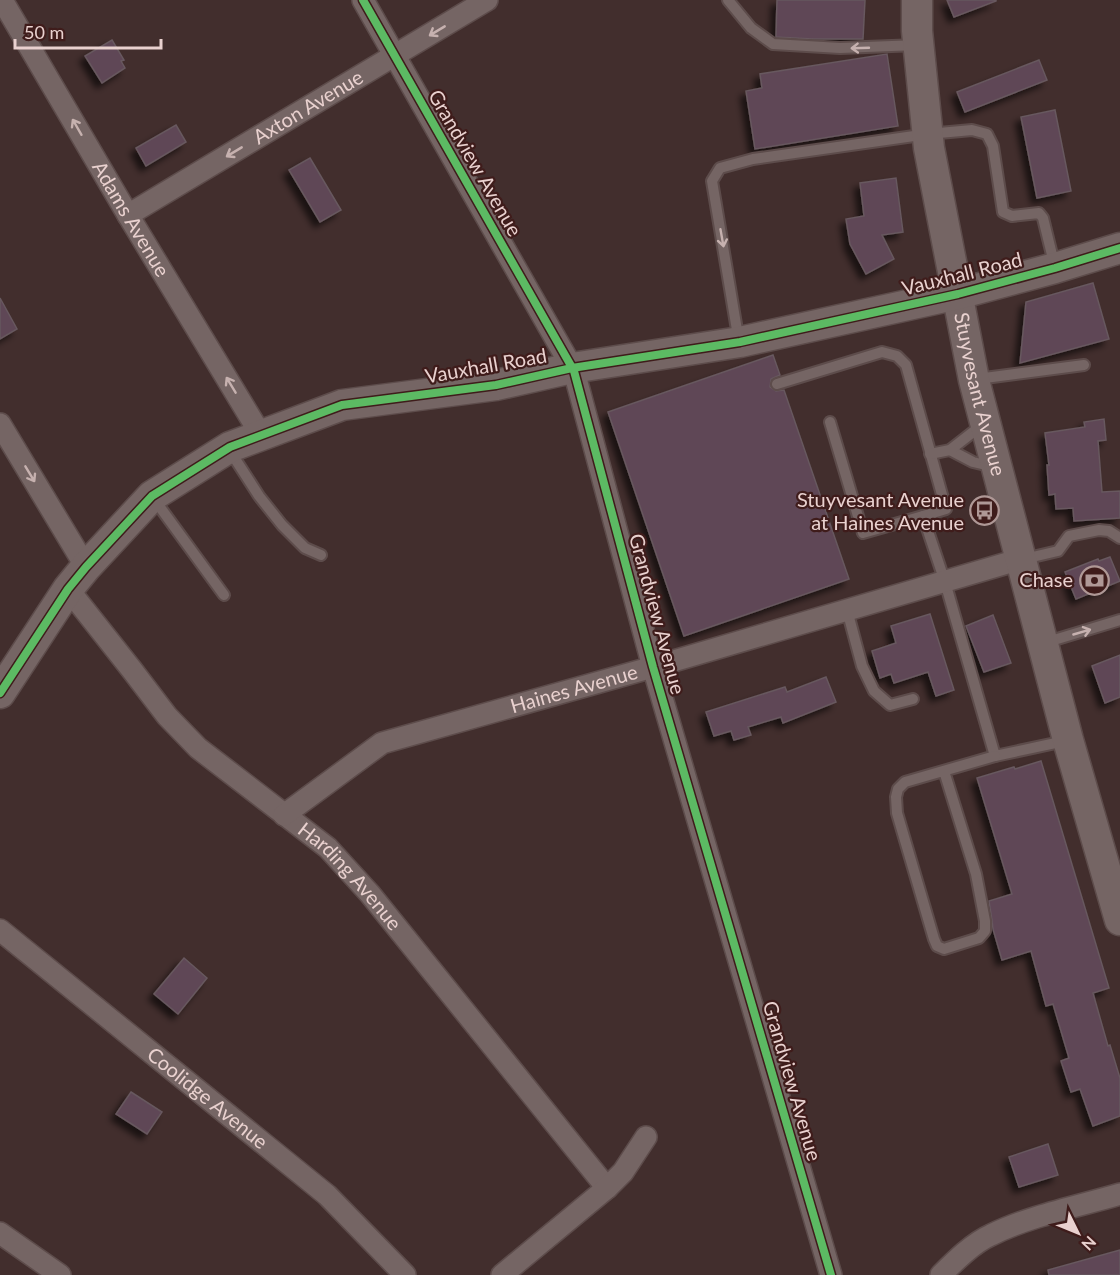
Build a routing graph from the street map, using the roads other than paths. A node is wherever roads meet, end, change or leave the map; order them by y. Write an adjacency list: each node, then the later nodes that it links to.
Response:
1 (2, 0): 9 (street, Adams Avenue, one-way to 1)
2 (363, 0): 7 (street, Grandview Avenue)
3 (487, 0): 7 (street, Axton Avenue, one-way to 7)
4 (917, 0): 6 (street, Stuyvesant Avenue)
5 (729, 1): 6 (lane, one-way to 5)
6 (918, 45): 8 (street, Stuyvesant Avenue)
7 (395, 56): 9 (street, Axton Avenue, one-way to 9); 15 (street, Grandview Avenue)
8 (928, 134): 11 (lane); 12 (street, Stuyvesant Avenue); 13 (lane, one-way to 13)
9 (128, 215): 21 (street, Adams Avenue, one-way to 9)
10 (1120, 248): 11 (street, Vauxhall Road)
11 (1055, 268): 12 (street, Vauxhall Road)
12 (958, 294): 13 (street, Vauxhall Road); 16 (street, Stuyvesant Avenue)
13 (740, 342): 15 (street, Vauxhall Road)
14 (1084, 365): 16 (lane)
15 (572, 368): 21 (street, Vauxhall Road); 37 (street, Grandview Avenue)
16 (974, 380): 19 (street, Stuyvesant Avenue)
17 (777, 384): 24 (lane)
18 (830, 422): 27 (lane)
19 (985, 423): 23 (lane); 25 (street, Stuyvesant Avenue)
20 (0, 424): 31 (street, Harding Avenue, one-way to 31)
21 (261, 435): 22 (street, Vauxhall Road)
22 (228, 448): 26 (street, Vauxhall Road); 29 (lane)
23 (950, 450): 24 (lane); 25 (lane)
24 (930, 454): 27 (lane)
25 (997, 468): 30 (street, Stuyvesant Avenue)
26 (152, 496): 31 (street, Vauxhall Road); 33 (lane)
27 (923, 516): 32 (lane)
28 (1120, 538): 30 (lane)
29 (321, 555)
30 (1021, 560): 32 (street, Haines Avenue); 36 (street, Stuyvesant Avenue)
31 (77, 578): 38 (street, Vauxhall Road); 43 (street, Harding Avenue)
32 (945, 582): 34 (street, Haines Avenue); 41 (lane)
33 (224, 595)
34 (847, 610): 37 (street, Haines Avenue); 39 (lane)
35 (1120, 620): 36 (lane, one-way to 35)
36 (1043, 643): 40 (street, Stuyvesant Avenue)
37 (653, 667): 43 (street, Haines Avenue); 54 (street, Grandview Avenue)
38 (0, 693)
39 (913, 699)
40 (1068, 740): 41 (lane); 44 (street, Stuyvesant Avenue)
41 (995, 756): 42 (lane)
42 (944, 771): 42 (lane)
43 (284, 815): 48 (street, Harding Avenue)
44 (1112, 861): 45 (street, Stuyvesant Avenue)
45 (1120, 920)
46 (0, 930): 52 (street, Coolidge Avenue)
47 (646, 1137): 48 (street)
48 (608, 1188): 53 (street)
49 (1120, 1194): 55 (street)
50 (0, 1233): 51 (street)
51 (60, 1275)
52 (405, 1275)
53 (502, 1275)
54 (831, 1275)
55 (940, 1275)

